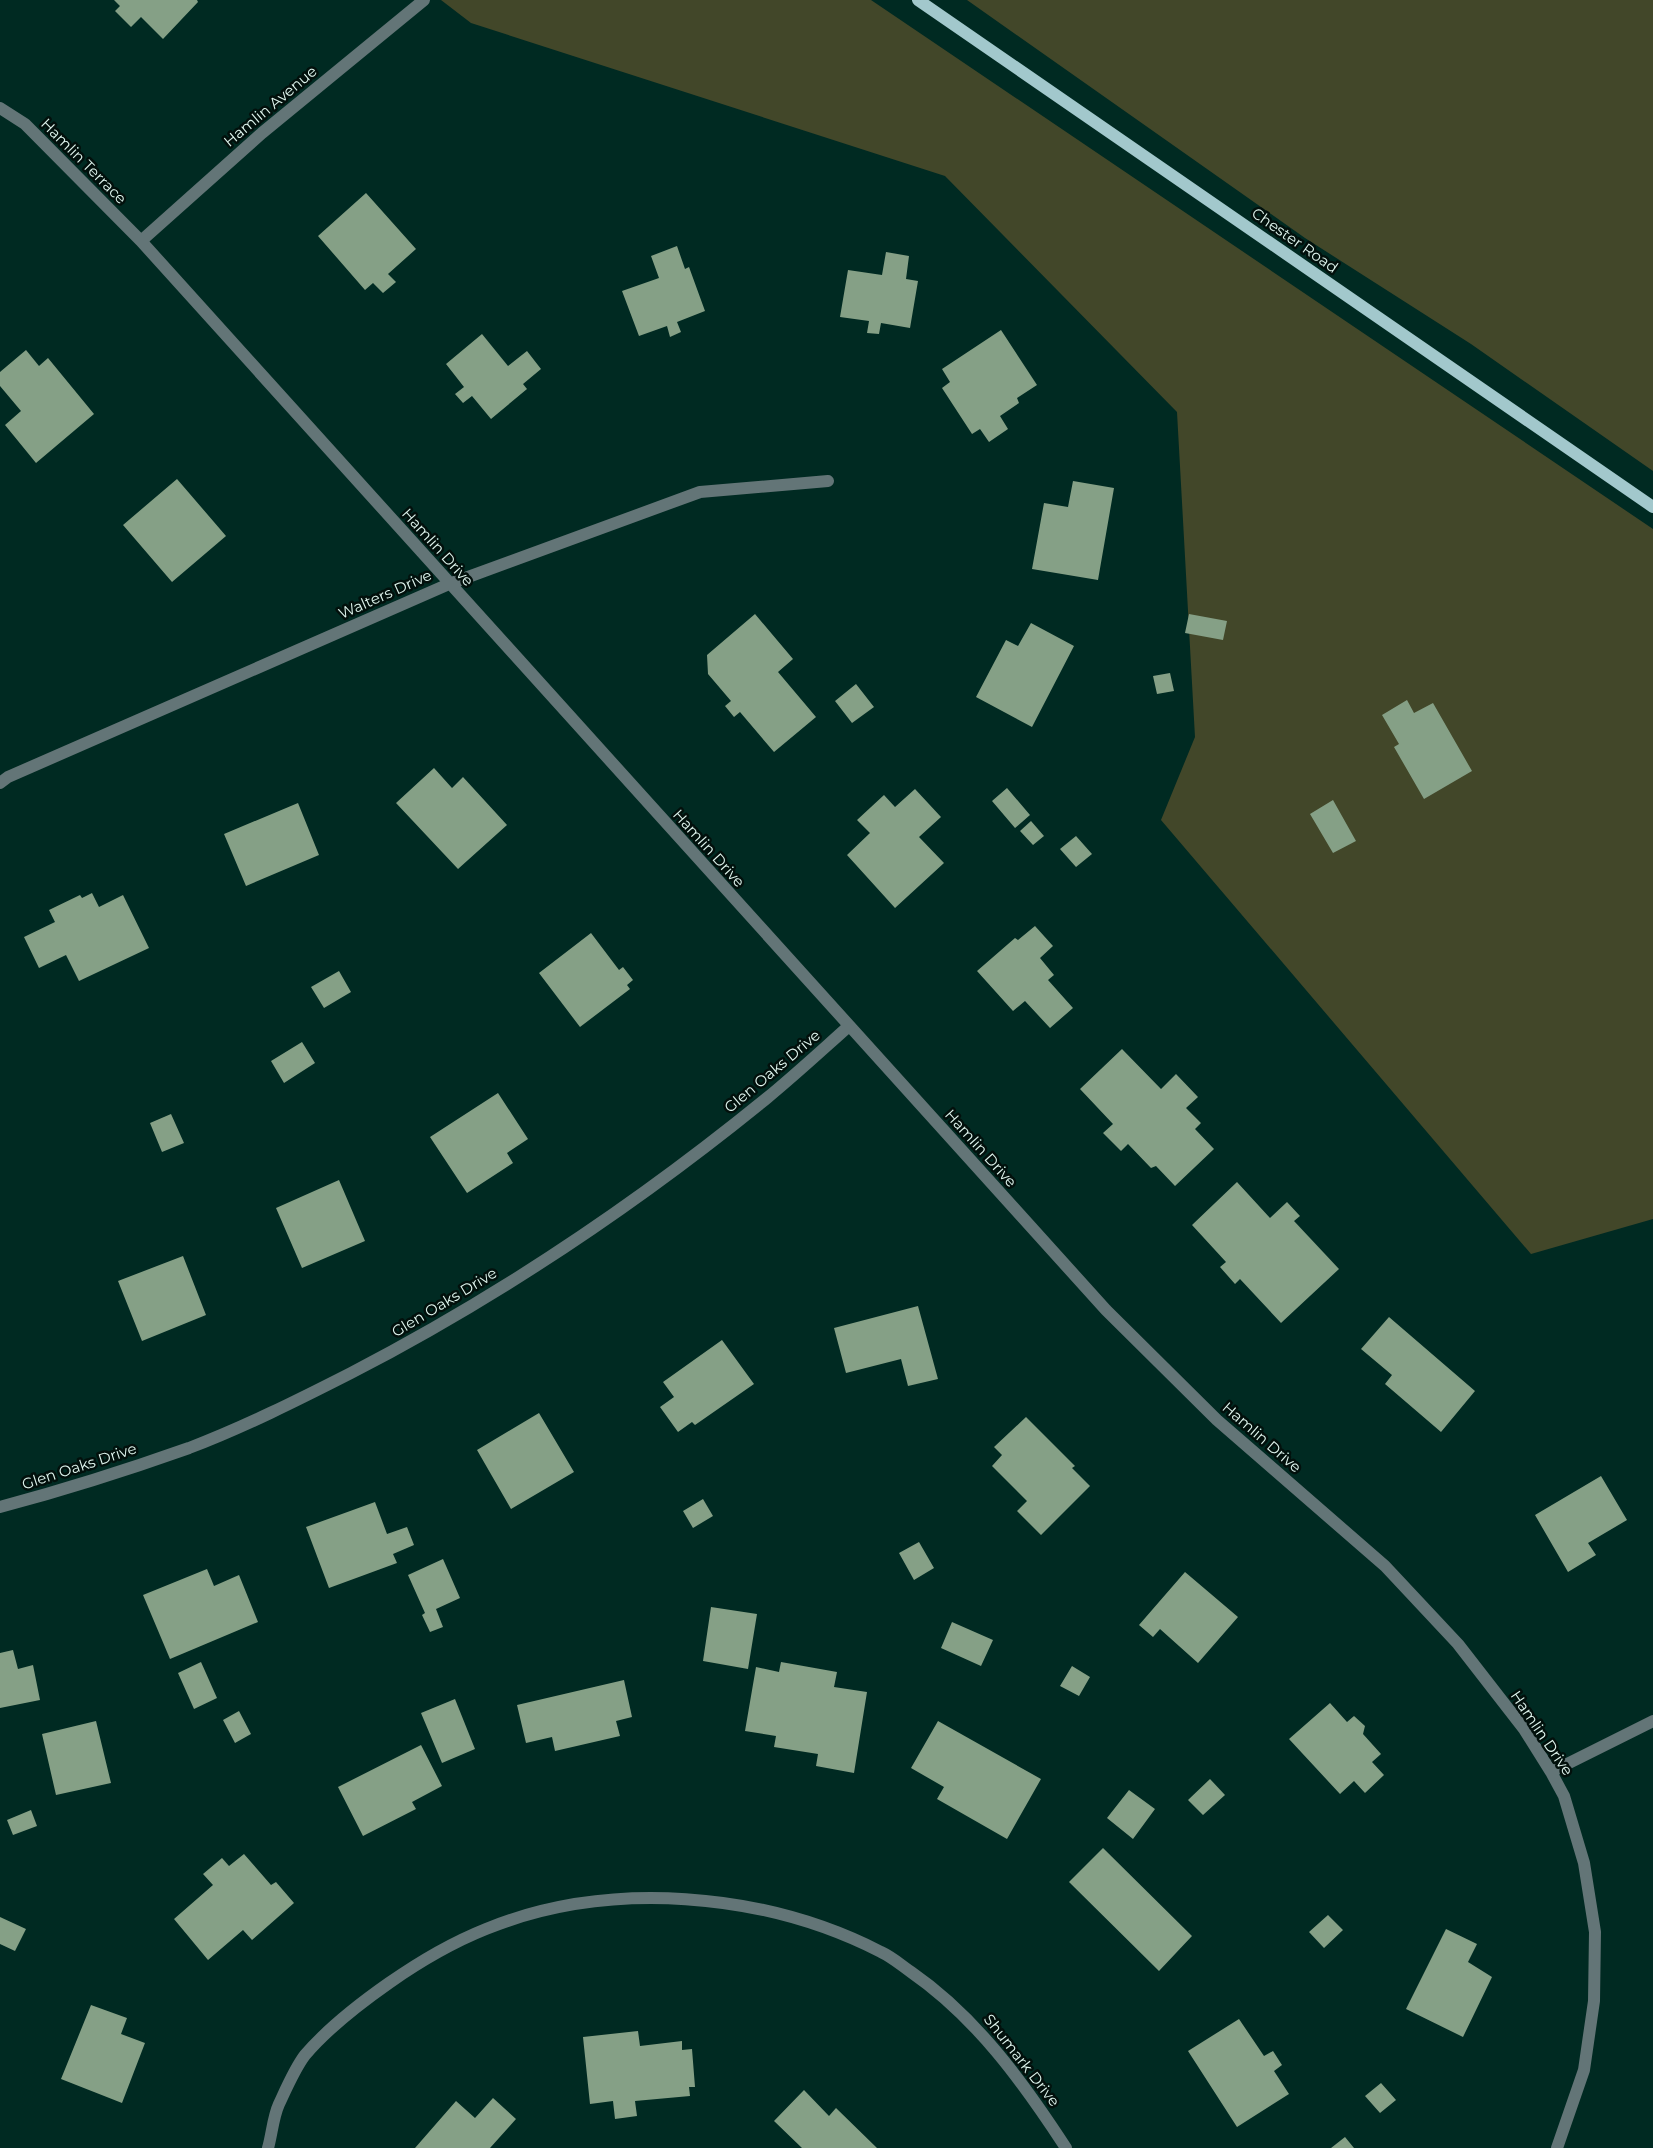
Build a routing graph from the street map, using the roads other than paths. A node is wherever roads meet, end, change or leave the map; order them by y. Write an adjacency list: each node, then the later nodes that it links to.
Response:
1 (424, 0): 4 (street, Hamlin Avenue)
2 (918, 0): 6 (main road, Chester Road)
3 (0, 108): 4 (street, Hamlin Terrace)
4 (141, 241): 7 (street, Hamlin Drive)
5 (828, 481): 7 (street, Walters Drive)
6 (1653, 507)
7 (449, 584): 8 (street, Walters Drive); 9 (street, Hamlin Drive)
8 (0, 782)
9 (849, 1026): 10 (street, Glen Oaks Drive); 12 (street, Hamlin Drive)
10 (0, 1508)
11 (1653, 1721): 12 (street)
12 (1551, 1772): 15 (street, Hamlin Drive)
13 (268, 2148): 14 (street, Shumark Drive)
14 (1066, 2148)
15 (1557, 2148)

